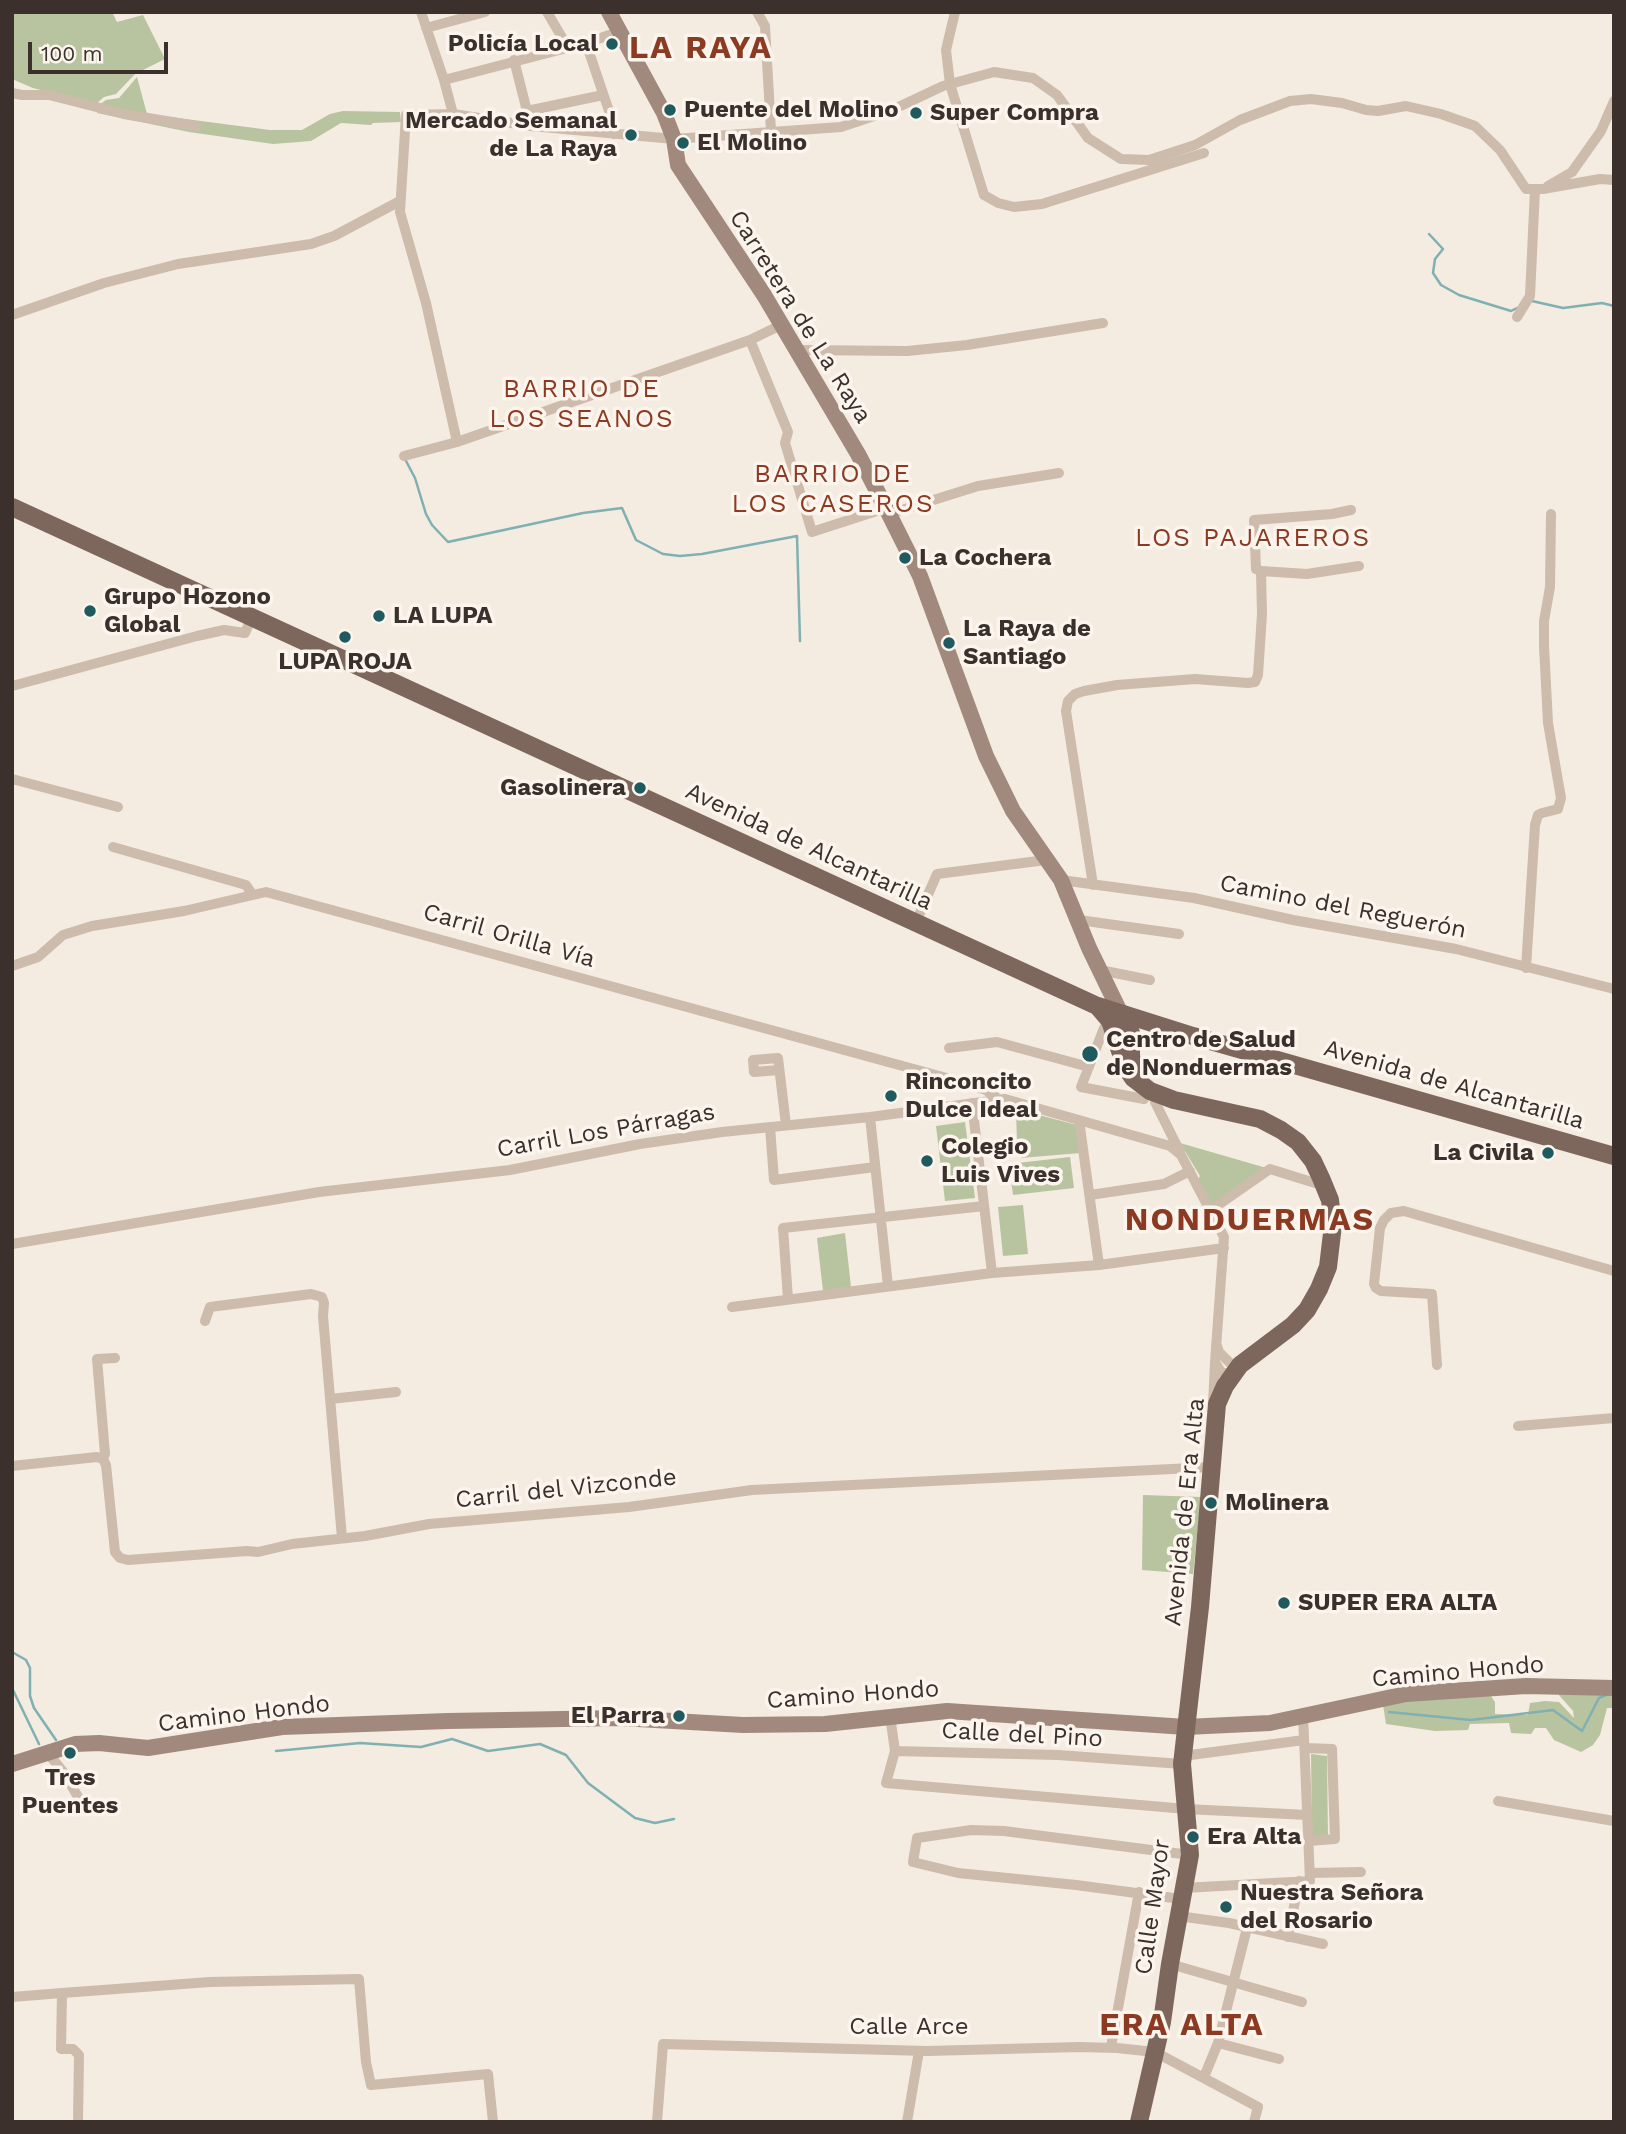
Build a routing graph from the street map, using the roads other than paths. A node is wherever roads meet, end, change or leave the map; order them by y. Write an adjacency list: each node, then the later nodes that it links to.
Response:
1 (421, 12): 9 (street)
2 (485, 12): 9 (street)
3 (547, 12): 12 (street)
4 (757, 12): 8 (street)
5 (772, 12): 8 (street)
6 (955, 12): 15 (street)
7 (613, 14): 10 (main road, Carretera de La Raya)
8 (765, 26): 24 (street)
9 (426, 28): 14 (street)
10 (618, 32): 11 (street); 26 (main road, Carretera de La Raya)
11 (586, 43): 12 (street); 17 (street)
12 (567, 46): 13 (street)
13 (514, 60): 14 (street); 19 (street)
14 (444, 80): 20 (street)
15 (950, 84): 24 (street); 27 (street); 29 (street)
16 (12, 93): 22 (street)
17 (603, 94): 19 (street); 25 (street)
18 (1614, 101): 21 (street)
19 (527, 111): 23 (street)
20 (453, 114): 23 (street); 30 (street)
21 (1611, 116): 29 (street)
22 (196, 126)
23 (531, 126): 25 (street)
24 (771, 131): 26 (street)
25 (614, 134): 26 (street)
26 (674, 139): 34 (main road, Carretera de La Raya)
27 (1204, 153)
28 (1614, 180): 29 (street)
29 (1539, 189): 32 (street)
30 (400, 201): 31 (street); 37 (street)
31 (12, 315)
32 (1517, 317)
33 (1103, 323): 36 (street)
34 (781, 325): 35 (street); 36 (main road, Carretera de La Raya)
35 (750, 340): 37 (street); 42 (street)
36 (796, 350): 42 (main road, Carretera de La Raya)
37 (457, 442): 38 (street)
38 (404, 456)
39 (1059, 474): 42 (street)
40 (12, 507): 46 (main road, Avenida de Alcantarilla)
41 (1351, 510): 45 (street)
42 (888, 511): 51 (main road, Carretera de La Raya)
43 (1551, 514): 59 (street)
44 (1359, 566): 45 (street)
45 (1261, 571): 53 (street)
46 (252, 617): 47 (street); 56 (main road, Avenida de Alcantarilla)
47 (12, 686)
48 (12, 779): 49 (street)
49 (118, 807)
50 (113, 847): 54 (street)
51 (1046, 860): 52 (main road, Carretera de La Raya); 56 (street)
52 (1061, 880): 53 (street, Camino del Reguerón); 55 (main road, Carretera de La Raya)
53 (1093, 885): 59 (street, Camino del Reguerón)
54 (251, 894): 58 (street, Carril Orilla Vía); 68 (street, Carril Orilla Vía)
55 (1079, 920): 57 (street); 60 (main road, Carretera de La Raya)
56 (915, 922): 63 (main road, Avenida de Alcantarilla)
57 (1179, 934)
58 (12, 966)
59 (1526, 968): 62 (street, Camino del Reguerón)
60 (1100, 970): 61 (street); 63 (main road, Carretera de La Raya)
61 (1150, 980)
62 (1614, 989)
63 (1120, 1027): 65 (street); 67 (main road); 75 (main road, Avenida de Alcantarilla)
64 (949, 1048): 65 (street)
65 (1089, 1067): 67 (street)
66 (779, 1070): 72 (street)
67 (1147, 1096): 74 (street); 96 (main road, Avenida de Era Alta)
68 (997, 1098): 69 (street, Carril Los Párragas); 71 (street, Carril Los Párragas)
69 (972, 1103): 70 (street, Carril Los Párragas); 80 (street)
70 (870, 1117): 72 (street, Carril Los Párragas); 76 (street)
71 (1079, 1120): 74 (street, Carril Los Párragas); 79 (street)
72 (786, 1125): 73 (street, Carril Los Párragas)
73 (770, 1127): 76 (street); 83 (street, Carril Los Párragas)
74 (1181, 1154): 77 (street)
75 (1614, 1156)
76 (875, 1167): 82 (street)
77 (1190, 1171): 79 (street); 81 (street)
78 (1315, 1183): 81 (street)
79 (1090, 1195): 85 (street)
80 (984, 1206): 82 (street); 87 (street)
81 (1211, 1210): 84 (street)
82 (880, 1217): 88 (street); 89 (street)
83 (12, 1244)
84 (1224, 1248): 85 (street); 92 (street)
85 (1099, 1265): 87 (street)
86 (1614, 1271): 95 (street)
87 (992, 1273): 88 (street)
88 (888, 1286): 89 (street)
89 (788, 1299): 90 (street)
90 (732, 1307)
91 (205, 1321): 98 (street)
92 (1217, 1346): 94 (street); 96 (street)
93 (115, 1358): 102 (street)
94 (1215, 1362): 96 (street); 99 (street)
95 (1437, 1365)
96 (1234, 1372): 99 (main road, Avenida de Era Alta)
97 (396, 1392): 98 (street)
98 (330, 1399): 105 (street)
99 (1215, 1414): 104 (main road, Avenida de Era Alta)
100 (1614, 1418): 101 (street)
101 (1518, 1426)
102 (103, 1459): 103 (street); 105 (street, Carril del Vizconde)
103 (12, 1466)
104 (1212, 1467): 105 (street, Carril del Vizconde); 109 (main road, Avenida de Era Alta)
105 (342, 1538)
106 (1614, 1688): 107 (main road, Camino Hondo)
107 (1303, 1715): 109 (main road, Camino Hondo); 110 (street)
108 (890, 1716): 109 (main road, Camino Hondo); 111 (street); 112 (main road, Camino Hondo)
109 (1186, 1727): 113 (main road, Calle Mayor)
110 (1305, 1744): 113 (street, Calle del Pino); 118 (street); 120 (street)
111 (895, 1751): 113 (street, Calle del Pino); 117 (street)
112 (47, 1752): 114 (main road, Camino Hondo); 116 (street)
113 (1183, 1760): 117 (main road, Calle Mayor)
114 (12, 1764)
115 (1498, 1801): 119 (street)
116 (83, 1807)
117 (1186, 1809): 118 (street); 121 (main road, Calle Mayor)
118 (1308, 1815): 120 (street)
119 (1614, 1821)
120 (1309, 1841): 123 (street)
121 (1190, 1856): 125 (street); 126 (main road, Calle Mayor)
122 (1361, 1872): 123 (street)
123 (1310, 1873): 124 (street)
124 (1299, 1881): 126 (street); 128 (street)
125 (1139, 1892): 126 (street); 136 (street)
126 (1181, 1901): 127 (street); 130 (main road, Calle Mayor)
127 (1247, 1927): 128 (street); 131 (street)
128 (1288, 1937): 129 (street)
129 (1323, 1944)
130 (1170, 1964): 131 (street); 138 (main road, Calle Mayor)
131 (1233, 1984): 134 (street); 135 (street)
132 (62, 1993): 133 (street); 142 (street); 143 (street)
133 (12, 1997)
134 (1302, 2002)
135 (1218, 2043): 139 (street); 140 (street)
136 (1111, 2048): 137 (street, Calle Arce); 138 (street, Calle Arce)
137 (919, 2051): 144 (street, Calle Arce); 145 (street)
138 (1155, 2052): 140 (street); 141 (main road, Calle Mayor)
139 (1279, 2059)
140 (1204, 2077): 146 (street)
141 (1142, 2121)
142 (78, 2122)
143 (493, 2122)
144 (657, 2122)
145 (907, 2122)
146 (1254, 2122)

